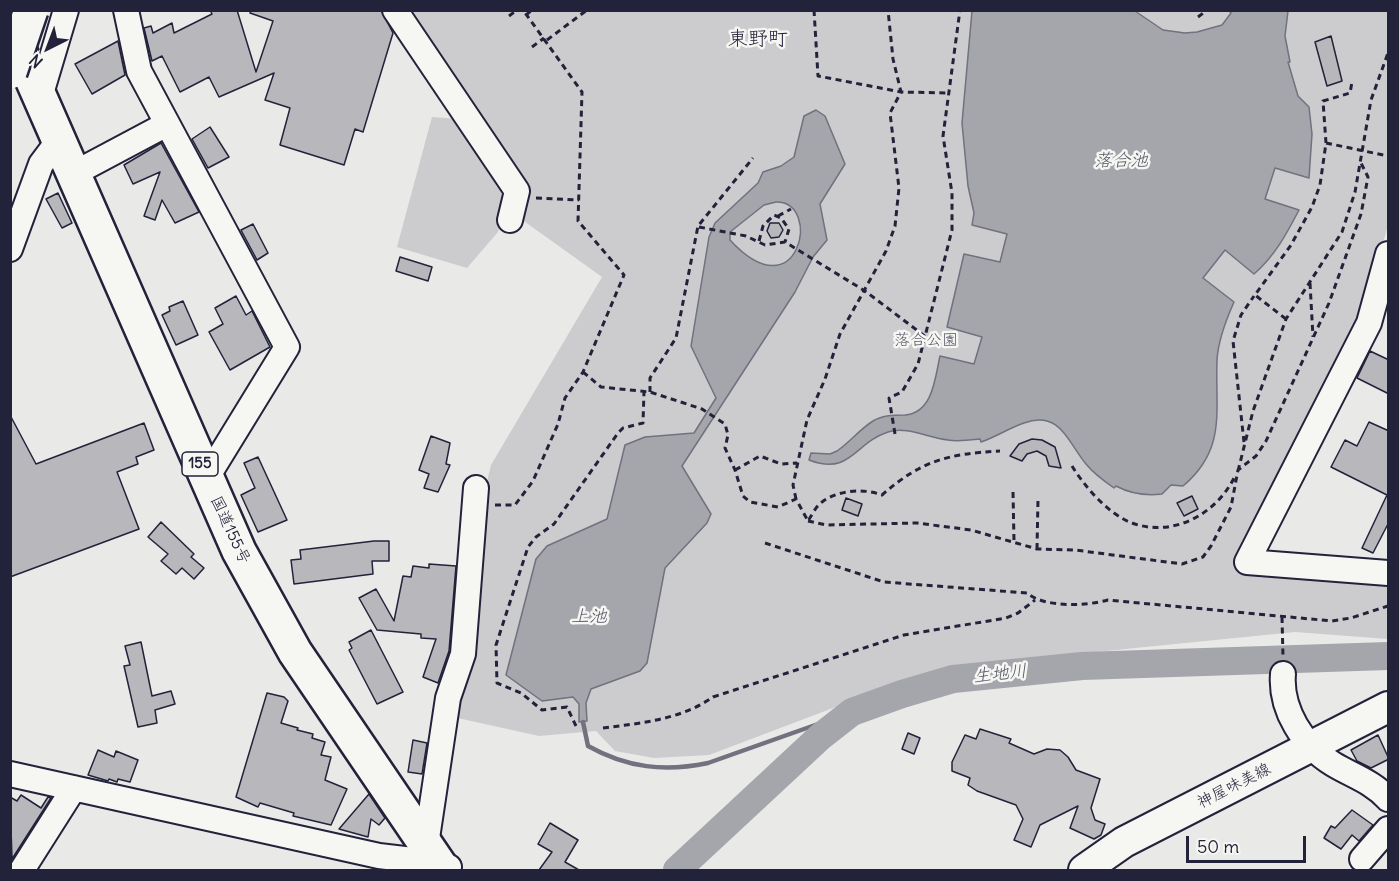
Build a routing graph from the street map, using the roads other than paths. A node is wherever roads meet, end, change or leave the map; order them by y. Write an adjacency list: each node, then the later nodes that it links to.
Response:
1 (31, 10): 6 (highway, bridge)
2 (66, 10): 7 (street)
3 (126, 10): 8 (street)
4 (395, 10): 11 (street)
5 (10, 29): 7 (highway, 国道155号 / 155)
6 (10, 72)
7 (40, 97): 9 (highway, 国道155号 / 155)
8 (167, 124): 10 (street); 14 (street)
9 (59, 140): 10 (highway, 国道155号 / 155); 12 (street)
10 (74, 174): 14 (highway, 国道155号 / 155)
11 (512, 209)
12 (10, 249)
13 (1389, 254): 16 (street)
14 (206, 479): 25 (highway, 国道155号 / 155)
15 (476, 488): 25 (street)
16 (1389, 573)
17 (1283, 674): 19 (street)
18 (1389, 707): 19 (main road, 神屋味美線)
19 (1313, 746): 22 (street); 27 (main road, 神屋味美線)
20 (10, 774): 21 (street)
21 (74, 788): 25 (street); 26 (street)
22 (1389, 799)
23 (1389, 829): 24 (street)
24 (1362, 859)
25 (441, 862)
26 (22, 870)
27 (1084, 870)

